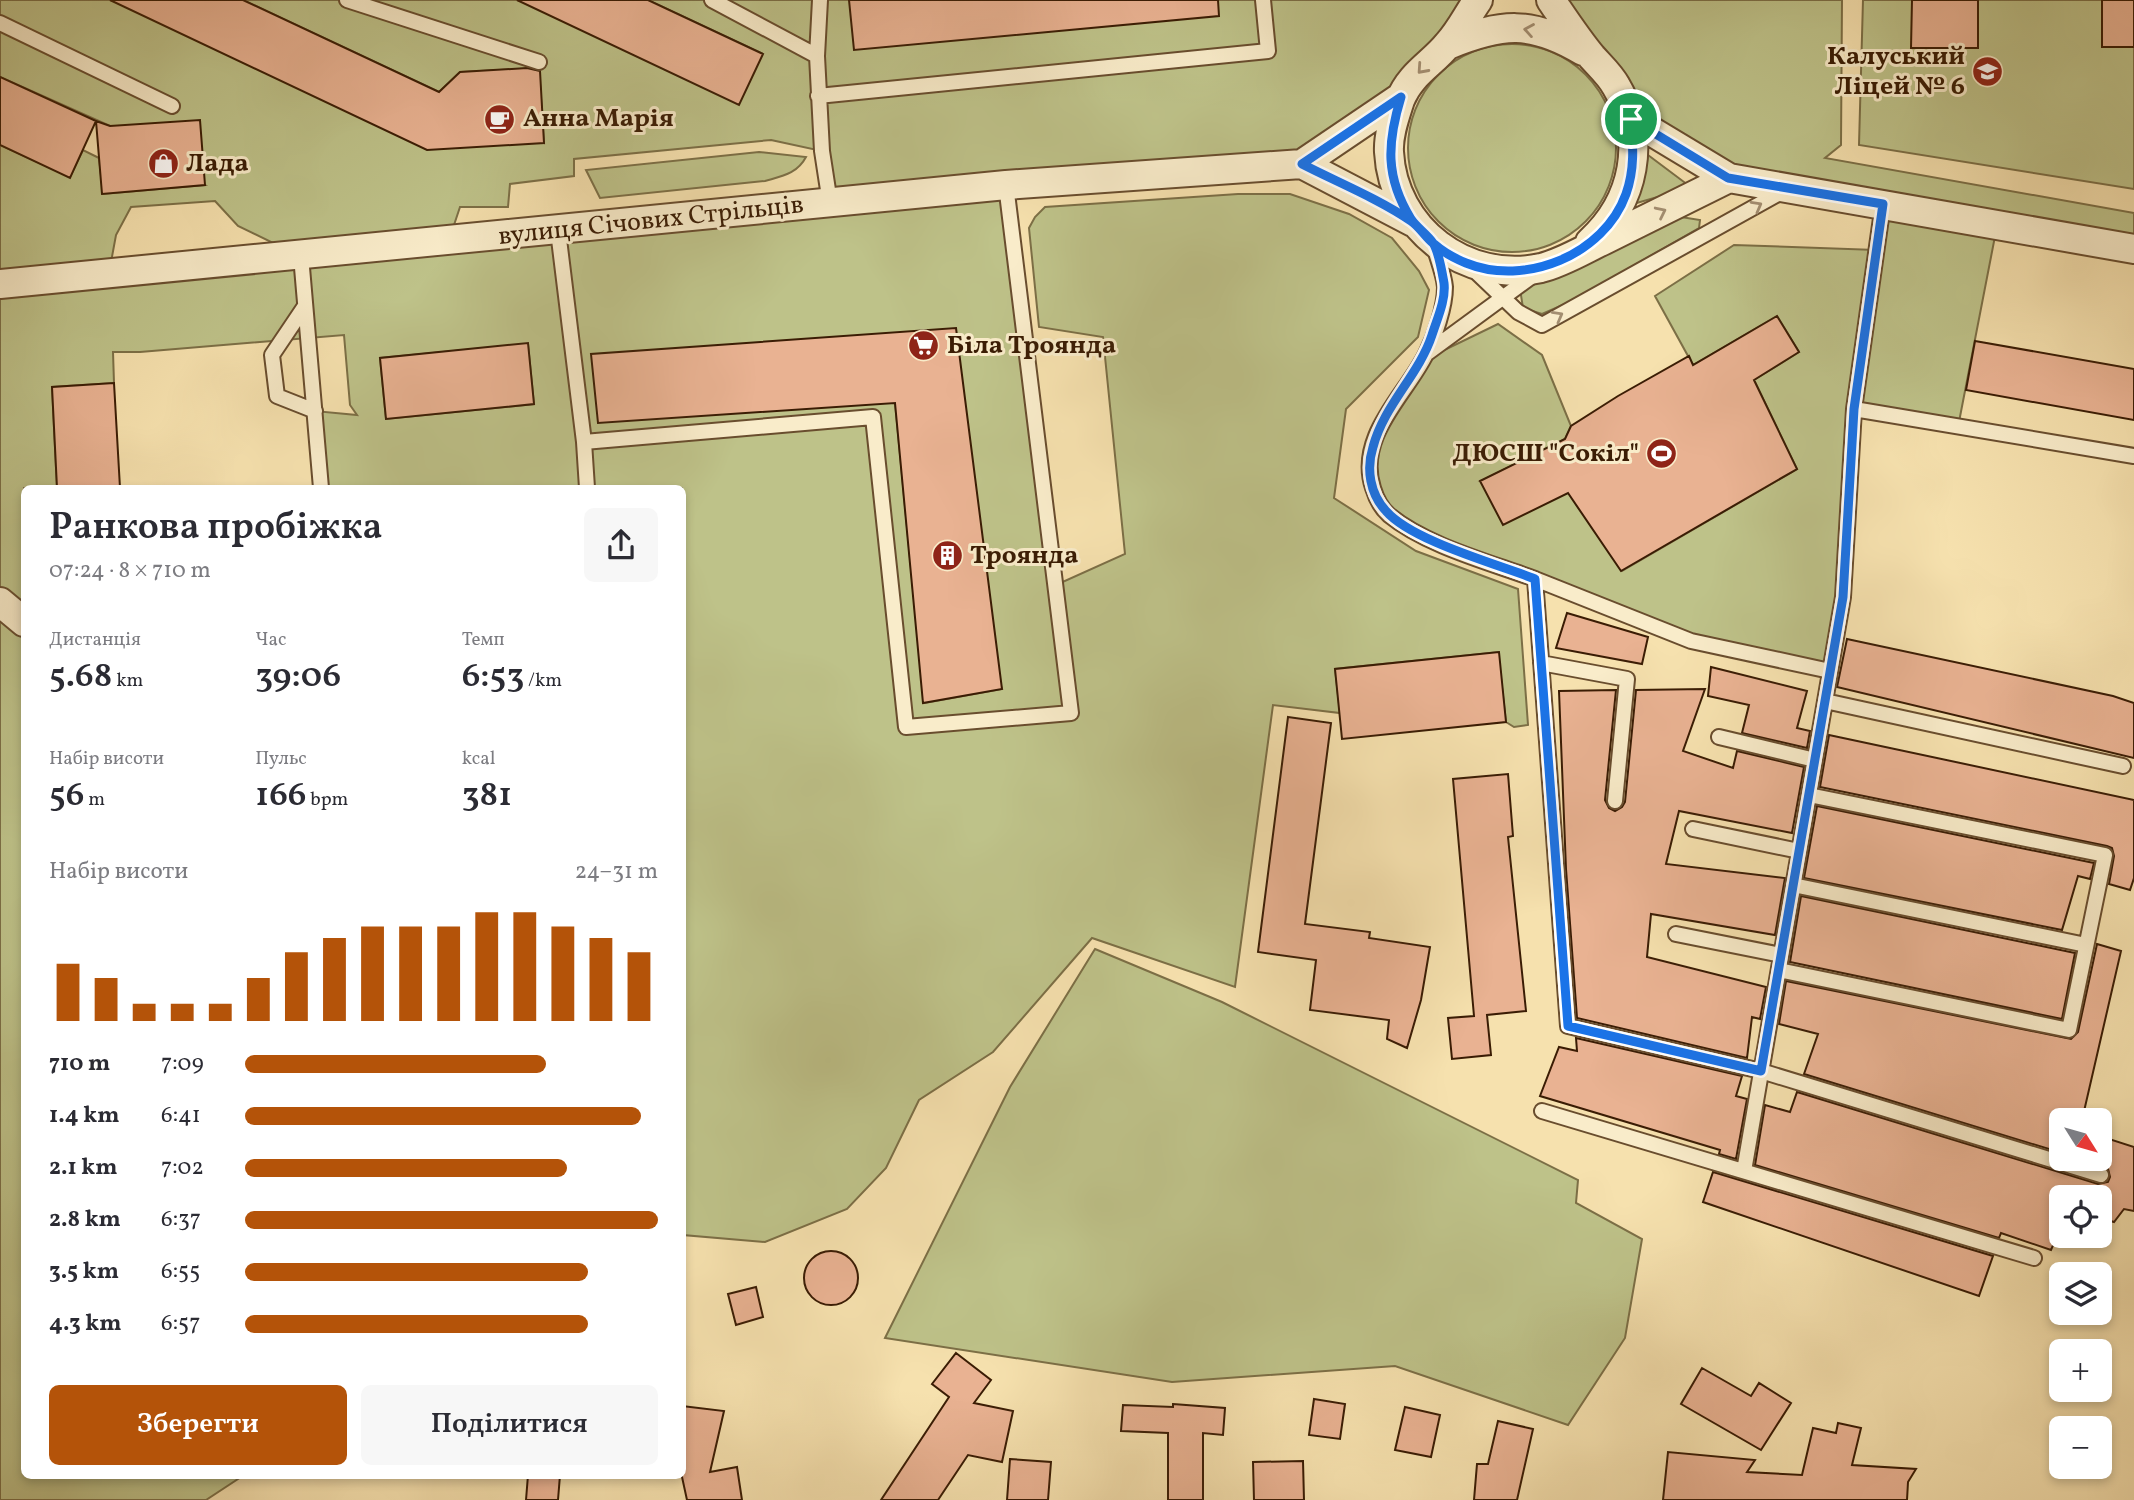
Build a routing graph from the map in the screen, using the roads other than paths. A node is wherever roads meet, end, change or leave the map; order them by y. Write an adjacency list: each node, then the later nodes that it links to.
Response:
1 (347, 0): 11 (lane)
2 (712, 0): 10 (lane)
3 (820, 0): 10 (lane)
4 (1262, 0): 12 (lane)
5 (1478, 0): 8 (street)
6 (1550, 0): 9 (street)
7 (0, 23): 14 (lane)
8 (1448, 46): 9 (street, one-way to 8); 13 (street, one-way to 13)
9 (1591, 55): 15 (street)
10 (817, 56): 12 (lane)
11 (539, 62)
12 (818, 96): 20 (lane)
13 (1401, 97): 16 (street); 22 (street)
14 (172, 106)
15 (1631, 119): 17 (street); 26 (street)
16 (1302, 164): 18 (street, вулиця Січових Стрільців); 22 (street)
17 (1728, 178): 19 (street); 26 (street, one-way to 17)
18 (1006, 185): 20 (street, вулиця Січових Стрільців); 36 (lane)
19 (1788, 189): 21 (street); 31 (lane, one-way to 19)
20 (830, 203): 23 (street, вулиця Січових Стрільців)
21 (1883, 204): 25 (street); 34 (lane)
22 (1413, 222): 24 (street)
23 (558, 230): 27 (street, вулиця Січових Стрільців); 36 (lane)
24 (1434, 244): 28 (street); 33 (lane)
25 (2134, 249)
26 (1577, 253): 29 (street)
27 (301, 256): 30 (street, вулиця Січових Стрільців); 32 (lane)
28 (1466, 263): 29 (street); 31 (lane)
29 (1542, 268): 31 (lane)
30 (0, 284)
31 (1502, 299): 33 (lane)
32 (305, 306): 35 (lane); 35 (lane)
33 (1426, 354): 40 (lane)
34 (1854, 409): 37 (lane); 44 (lane)
35 (315, 411): 38 (lane)
36 (584, 442): 39 (lane)
37 (2134, 456)
38 (321, 485)
39 (587, 485)
40 (1535, 579): 43 (lane); 44 (lane)
41 (0, 602): 42 (street)
42 (21, 620)
43 (1541, 663): 50 (lane); 57 (lane)
44 (1830, 671): 45 (lane)
45 (1825, 701): 47 (lane); 48 (lane)
46 (1719, 737): 47 (lane)
47 (1815, 760): 49 (lane)
48 (2123, 766)
49 (1809, 795): 52 (lane); 55 (lane)
50 (1615, 801)
51 (1693, 829): 52 (lane)
52 (1799, 851): 53 (lane)
53 (1793, 885): 55 (lane); 56 (lane)
54 (1676, 934): 56 (lane)
55 (2086, 945): 56 (lane)
56 (1780, 962): 57 (lane)
57 (1761, 1071): 59 (lane); 60 (lane)
58 (1542, 1111): 59 (lane)
59 (1744, 1171): 61 (lane)
60 (2101, 1175)
61 (2034, 1258)

